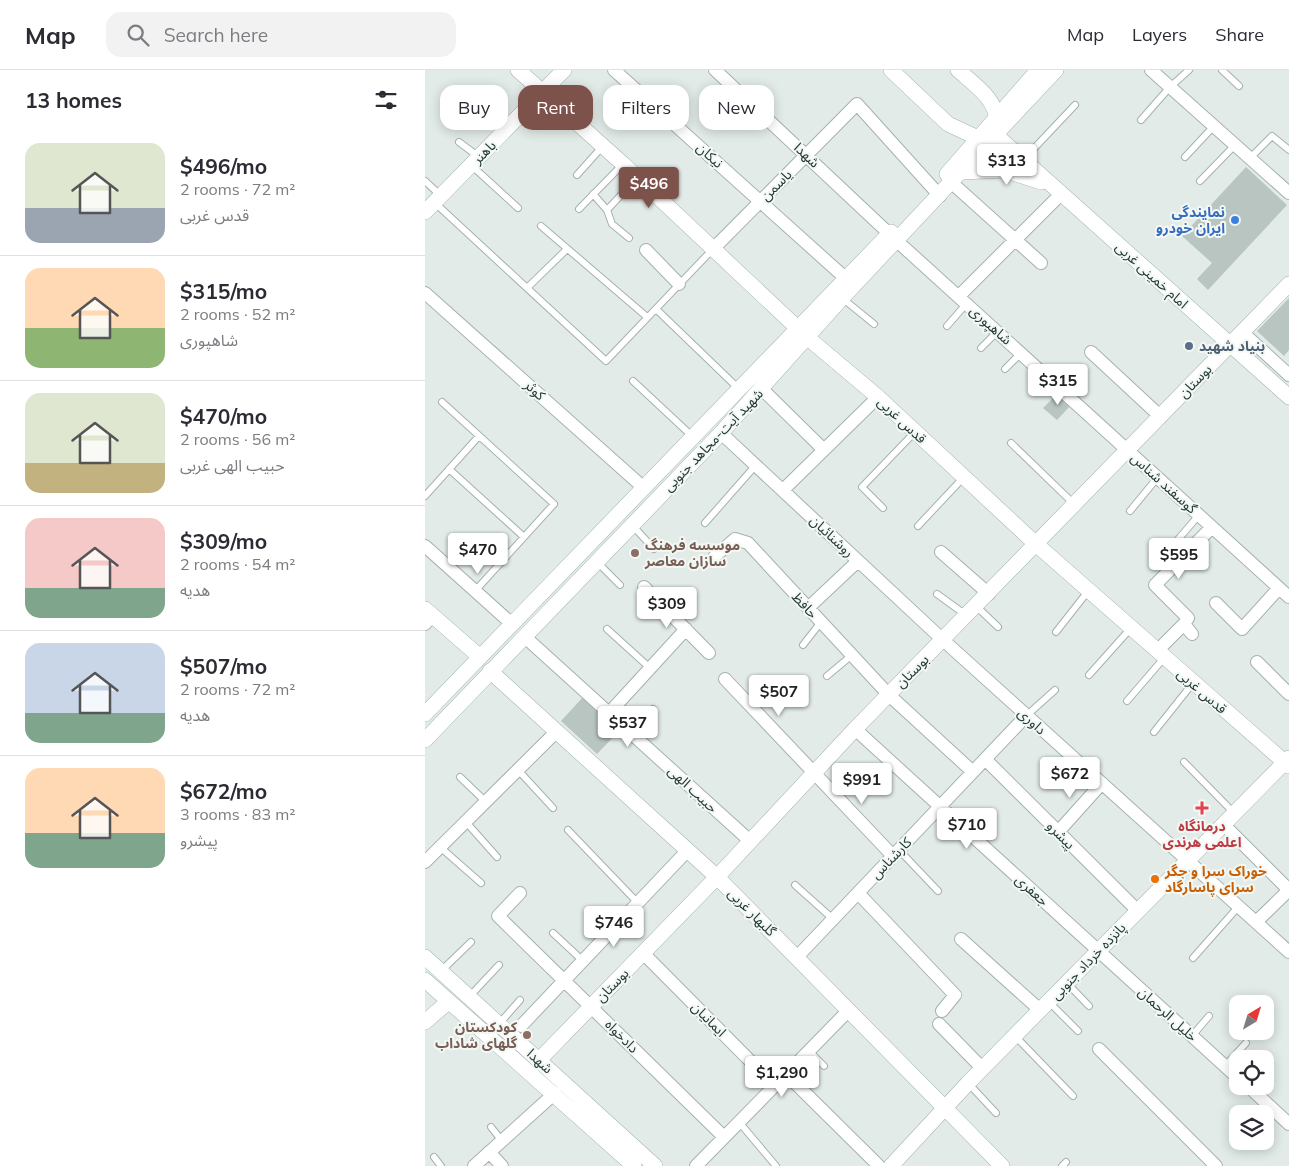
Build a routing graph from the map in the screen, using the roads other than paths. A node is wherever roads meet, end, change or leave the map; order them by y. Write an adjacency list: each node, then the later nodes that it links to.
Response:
1 (518, 70): 12 (street, قدس غربی)
2 (564, 70): 13 (street, باهنر)
3 (614, 70): 45 (street, نیکان)
4 (715, 70): 30 (street, شهدا)
5 (891, 70): 21 (street)
6 (958, 70): 16 (street)
7 (1056, 70): 24 (street, شهید آیت-مجاهد جنوبی)
8 (1151, 70): 15 (street)
9 (1189, 70): 15 (lane)
10 (1222, 70): 14 (lane)
11 (1034, 74): 16 (street); 18 (street, شهید آیت-مجاهد جنوبی)
12 (536, 85)
13 (549, 85)
14 (1239, 86)
15 (1170, 87): 20 (lane); 22 (street)
16 (980, 90): 18 (street)
17 (1075, 105): 31 (lane)
18 (998, 115): 24 (street); 25 (street, شهید آیت-مجاهد جنوبی)
19 (518, 117): 34 (street, باهنر)
20 (1141, 120)
21 (947, 124): 25 (street); 36 (street)
22 (1214, 126): 27 (street); 32 (lane)
23 (586, 130): 28 (street, قدس غربی)
24 (997, 136): 25 (street); 31 (street, امام خمینی غربی); 36 (street, شهید آیت-مجاهد جنوبی)
25 (978, 138): 36 (street, شهید آیت-مجاهد جنوبی)
26 (459, 142): 34 (lane)
27 (1235, 145): 33 (street); 40 (lane)
28 (603, 146): 35 (street, قدس غربی); 37 (lane)
29 (1289, 150): 33 (lane)
30 (807, 154): 42 (street, یاسمن); 45 (street, یاسمن); 51 (street, شهدا)
31 (1019, 156): 41 (street, امام خمینی غربی)
32 (1185, 157)
33 (1250, 158): 43 (street)
34 (475, 161): 46 (street, باهنر); 47 (lane)
35 (623, 164): 38 (street, قدس غربی); 44 (lane)
36 (957, 173): 41 (street); 42 (street, شهید آیت-مجاهد جنوبی); 53 (street)
37 (577, 175)
38 (637, 177): 49 (lane); 54 (street, قدس غربی)
39 (425, 181): 46 (lane)
40 (1200, 181)
41 (1057, 191): 53 (street); 72 (street, امام خمینی غربی)
42 (937, 192): 51 (street, شهید آیت-مجاهد جنوبی)
43 (1289, 193)
44 (593, 194): 48 (lane); 49 (lane)
45 (761, 201): 54 (street, یاسمن); 58 (street, نیکان)
46 (433, 203): 61 (lane)
47 (518, 208)
48 (579, 208)
49 (607, 210): 52 (lane)
50 (541, 226): 55 (lane)
51 (894, 237): 58 (street, شهید آیت-مجاهد جنوبی); 64 (street, شاهپوری)
52 (629, 238)
53 (1015, 240): 57 (street); 64 (street)
54 (714, 248): 59 (lane); 71 (street, قدس غربی)
55 (567, 249): 61 (lane); 66 (lane)
56 (646, 250): 59 (street)
57 (1041, 263)
58 (850, 282): 63 (street, شهید آیت-مجاهد جنوبی); 71 (street, شهید آیت-مجاهد جنوبی)
59 (679, 284): 65 (lane)
60 (1289, 284): 70 (street, بوستان)
61 (527, 288): 66 (lane)
62 (425, 293): 96 (street, کوثر)
63 (842, 298): 67 (lane); 71 (street, شهید آیت-مجاهد جنوبی)
64 (963, 300): 68 (lane); 69 (street, شاهپوری)
65 (656, 309): 66 (lane); 79 (lane)
66 (647, 318)
67 (874, 324)
68 (947, 326)
69 (998, 331): 73 (lane); 74 (street, شاهپوری)
70 (1242, 332): 72 (street, بوستان); 77 (street)
71 (803, 333): 79 (street, شهید آیت-مجاهد جنوبی); 80 (street, شهید آیت-مجاهد جنوبی); 81 (street, قدس غربی)
72 (1231, 345): 82 (street, امام خمینی غربی); 84 (street, بوستان)
73 (981, 348)
74 (1021, 352): 76 (lane); 91 (street, شاهپوری)
75 (1091, 352): 84 (street)
76 (1005, 368)
77 (1289, 375)
78 (633, 381): 88 (lane)
79 (739, 389): 88 (street, شهید آیت-مجاهد جنوبی)
80 (762, 389): 86 (street, شهید آیت-مجاهد جنوبی); 90 (street)
81 (878, 397): 85 (street, قدس غربی); 90 (street)
82 (1289, 397)
83 (442, 402): 87 (lane)
84 (1161, 417): 91 (street, بوستان)
85 (915, 432): 94 (street, قدس غربی); 100 (lane)
86 (721, 433): 92 (street, روشنائیان); 104 (street, شهید آیت-مجاهد جنوبی)
87 (479, 436): 93 (lane); 107 (lane)
88 (693, 437): 96 (street, شهید آیت-مجاهد جنوبی)
89 (1011, 443): 99 (lane)
90 (824, 450): 97 (street)
91 (1128, 450): 95 (street, گوسفند شناس); 99 (street, بوستان)
92 (756, 465): 97 (street, روشنائیان); 103 (lane)
93 (449, 469): 98 (lane); 107 (lane)
94 (964, 477): 105 (lane); 108 (street, قدس غربی)
95 (1158, 477): 101 (lane); 102 (street, گوسفند شناس)
96 (644, 488): 128 (street, شهید آیت-مجاهد جنوبی)
97 (783, 490): 114 (street, روشنائیان)
98 (425, 496)
99 (1075, 505): 108 (street, بوستان)
100 (883, 508)
101 (1130, 510)
102 (1199, 515): 106 (street, گوسفند شناس); 111 (lane)
103 (705, 523)
104 (632, 525): 110 (lane); 115 (street, شهید آیت-مجاهد جنوبی)
105 (918, 526)
106 (1212, 527): 120 (street, گوسفند شناس); 138 (street)
107 (524, 537): 119 (lane)
108 (1037, 544): 118 (street, قدس غربی); 122 (street, بوستان)
109 (425, 546): 119 (street)
110 (654, 549)
111 (1169, 550)
112 (941, 552): 122 (street)
113 (715, 556): 124 (street, حافظ)
114 (859, 561): 124 (street); 135 (street, روشنائیان)
115 (597, 562): 116 (lane); 134 (street, شهید آیت-مجاهد جنوبی)
116 (620, 585)
117 (644, 587): 132 (street)
118 (1089, 590): 131 (street, قدس غربی); 133 (lane)
119 (475, 591): 128 (street)
120 (1284, 593): 123 (street)
121 (937, 594): 125 (lane)
122 (989, 594): 125 (street, بوستان)
123 (1216, 603)
124 (807, 608): 127 (street, حافظ)
125 (972, 611): 129 (lane); 135 (street, بوستان)
126 (427, 616): 140 (street)
127 (821, 622): 136 (lane); 139 (street, حافظ)
128 (512, 624): 140 (street, شهید آیت-مجاهد جنوبی)
129 (998, 627)
130 (607, 628): 142 (lane)
131 (1131, 628): 138 (street, قدس غربی); 144 (lane)
132 (687, 629): 137 (street); 142 (street)
133 (1056, 632)
134 (525, 637): 143 (street, شهید آیت-مجاهد جنوبی); 154 (street, حبیب الهی)
135 (943, 640): 150 (street, بوستان); 155 (street, داوری)
136 (803, 645)
137 (709, 653)
138 (1160, 654): 147 (street, قدس غربی); 151 (lane)
139 (852, 655): 145 (lane); 150 (street, حافظ)
140 (480, 657): 152 (street, شهید آیت-مجاهد جنوبی)
141 (1257, 662): 149 (street)
142 (650, 668): 154 (street)
143 (490, 671): 158 (street, گلبهار غربی); 160 (street, شهید آیت-مجاهد جنوبی)
144 (1089, 674)
145 (827, 676)
146 (725, 678): 166 (street)
147 (1193, 683): 159 (lane); 163 (street, قدس غربی)
148 (1055, 690): 155 (lane)
149 (1289, 694)
150 (889, 695): 156 (street, بوستان); 165 (street, حافظ)
151 (1127, 702)
152 (428, 707)
153 (653, 709): 157 (lane)
154 (610, 712): 157 (street, حبیب الهی)
155 (1025, 716): 161 (street, کارشناس); 168 (street, داوری)
156 (855, 729): 166 (street, بوستان); 170 (street, جعفری)
157 (630, 731): 177 (street, حبیب الهی)
158 (557, 732): 164 (street); 179 (street, گلبهار غربی)
159 (1154, 732)
160 (425, 740)
161 (985, 759): 165 (street, کارشناس); 176 (street, پیشرو)
162 (1184, 762): 172 (lane)
163 (1288, 762): 172 (street, پانزده خرداد جنوبی)
164 (518, 770): 169 (street); 171 (lane)
165 (973, 772): 170 (street, کارشناس)
166 (813, 773): 177 (street, بوستان); 180 (street)
167 (460, 777): 169 (lane)
168 (1102, 783): 176 (street); 182 (street, داوری)
169 (486, 802): 173 (street)
170 (940, 806): 180 (street, کارشناس); 199 (street, جعفری)
171 (553, 808)
172 (1235, 814): 174 (street, پانزده خرداد جنوبی)
173 (466, 822): 178 (street); 181 (lane)
174 (1224, 825): 182 (street, پانزده خرداد جنوبی); 187 (street)
175 (568, 830): 191 (lane)
176 (1058, 832): 193 (street, پیشرو)
177 (749, 840): 184 (street, بوستان)
178 (440, 847): 183 (street); 185 (lane)
179 (687, 850): 184 (street, گلبهار غربی); 191 (street)
180 (896, 853): 188 (lane); 190 (street, کارشناس)
181 (497, 857)
182 (1189, 860): 192 (street, داوری); 193 (street, پانزده خرداد جنوبی)
183 (425, 862)
184 (717, 877): 201 (street, بوستان); 203 (street, گلبهار غربی)
185 (481, 883)
186 (795, 885): 194 (lane)
187 (1289, 890): 195 (street)
188 (938, 892)
189 (521, 893): 209 (street, دادخواه)
190 (858, 893): 194 (street, کارشناس); 218 (street)
191 (637, 903): 205 (street)
192 (1239, 906): 195 (street, داوری); 204 (lane)
193 (1138, 911): 199 (street, پانزده خرداد جنوبی)
194 (833, 919): 203 (street, کارشناس)
195 (1256, 922): 200 (street, داوری)
196 (553, 933): 205 (lane)
197 (961, 938): 215 (street)
198 (471, 942): 207 (lane)
199 (1098, 950): 210 (street, پانزده خرداد جنوبی); 226 (street, خلیل الرحمان)
200 (1289, 952)
201 (643, 953): 214 (street, بوستان); 237 (street, ایمانیان)
202 (425, 957): 207 (street, شهدا)
203 (797, 957): 217 (street, گلبهار غربی)
204 (1193, 958)
205 (583, 961): 209 (street)
206 (499, 965): 211 (lane)
207 (441, 971): 211 (street, شهدا)
208 (425, 980): 213 (street, شهدا)
209 (564, 982): 214 (street, دادخواه); 223 (street)
210 (1067, 983): 215 (street, پانزده خرداد جنوبی); 216 (lane)
211 (465, 993): 213 (street); 221 (street, شهدا)
212 (520, 1000): 221 (lane)
213 (448, 1002): 220 (street); 238 (street, شهدا)
214 (592, 1006): 230 (street, بوستان); 246 (street, دادخواه)
215 (1044, 1006): 224 (lane); 225 (street, پانزده خرداد جنوبی)
216 (1089, 1006)
217 (849, 1010): 229 (street); 241 (street, گلبهار غربی)
218 (943, 1011)
219 (1209, 1016): 226 (lane)
220 (425, 1022)
221 (499, 1024): 230 (street, شهدا)
222 (939, 1024): 233 (street)
223 (521, 1026)
224 (1079, 1031)
225 (1015, 1036): 233 (street, پانزده خرداد جنوبی); 240 (lane)
226 (1192, 1036): 232 (street, خلیل الرحمان)
227 (1246, 1043): 232 (lane)
228 (1099, 1049): 260 (street)
229 (809, 1051): 231 (lane); 235 (street)
230 (539, 1060): 255 (street, شهدا)
231 (824, 1066)
232 (1225, 1066): 234 (street, خلیل الرحمان)
233 (983, 1068): 236 (street, پانزده خرداد جنوبی)
234 (1229, 1070)
235 (786, 1074): 237 (street); 258 (street)
236 (968, 1083): 241 (street, پانزده خرداد جنوبی); 242 (lane)
237 (775, 1086): 243 (street)
238 (555, 1093): 247 (street); 254 (street, شهدا)
239 (1258, 1095): 244 (street)
240 (1073, 1096)
241 (944, 1108): 250 (street, گلبهار غربی); 259 (street, پانزده خرداد جنوبی)
242 (996, 1113)
243 (739, 1122): 246 (street); 257 (lane)
244 (1289, 1124)
245 (491, 1127): 247 (lane)
246 (724, 1137): 256 (street)
247 (502, 1142): 248 (street)
248 (489, 1152): 252 (street); 253 (street)
249 (434, 1157): 251 (lane)
250 (998, 1165)
251 (441, 1166)
252 (474, 1166)
253 (502, 1166)
254 (634, 1166)
255 (655, 1166)
256 (696, 1166)
257 (776, 1166)
258 (879, 1166)
259 (891, 1166)
260 (1216, 1166)

